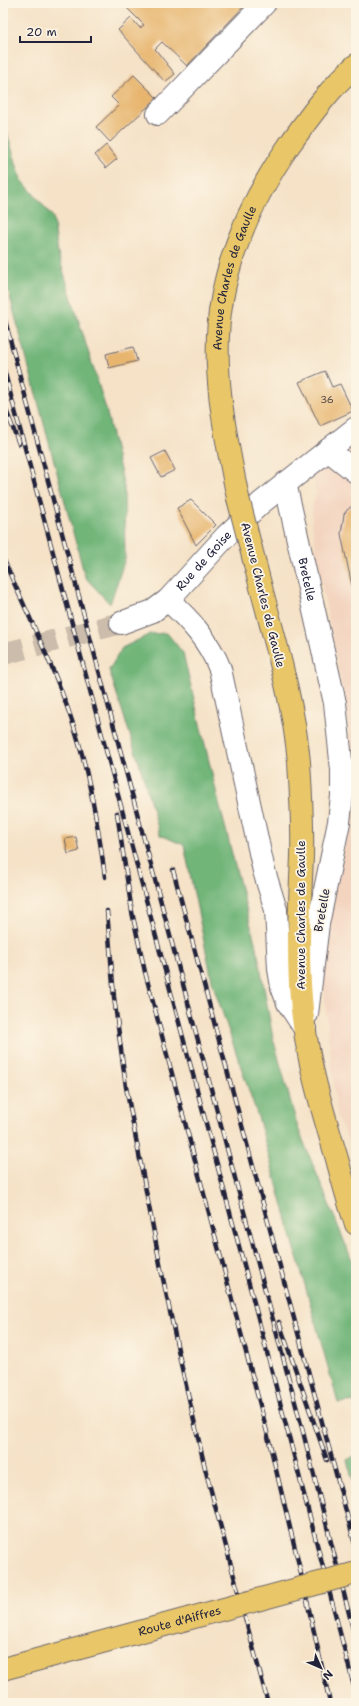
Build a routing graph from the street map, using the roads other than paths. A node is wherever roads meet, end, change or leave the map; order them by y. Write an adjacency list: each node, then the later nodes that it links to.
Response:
1 (265, 3): 3 (street)
2 (356, 65): 10 (main road, Avenue Charles de Gaulle, bridge)
3 (158, 114)
4 (356, 428): 5 (street, Rue de Goise)
5 (328, 450): 6 (street); 7 (street, Rue de Goise)
6 (356, 472)
7 (285, 483): 8 (street, Rue de Goise); 10 (street, Bretelle)
8 (168, 600): 9 (street, Rue de Goise); 10 (street)
9 (121, 622)
10 (305, 1029): 11 (main road, Avenue Charles de Gaulle)
11 (337, 1160): 12 (main road, Avenue Charles de Gaulle); 13 (main road, Avenue Charles de Gaulle)
12 (356, 1193)
13 (356, 1224)
14 (356, 1573): 15 (main road, Route d'Aiffres, bridge)
15 (3, 1669)

